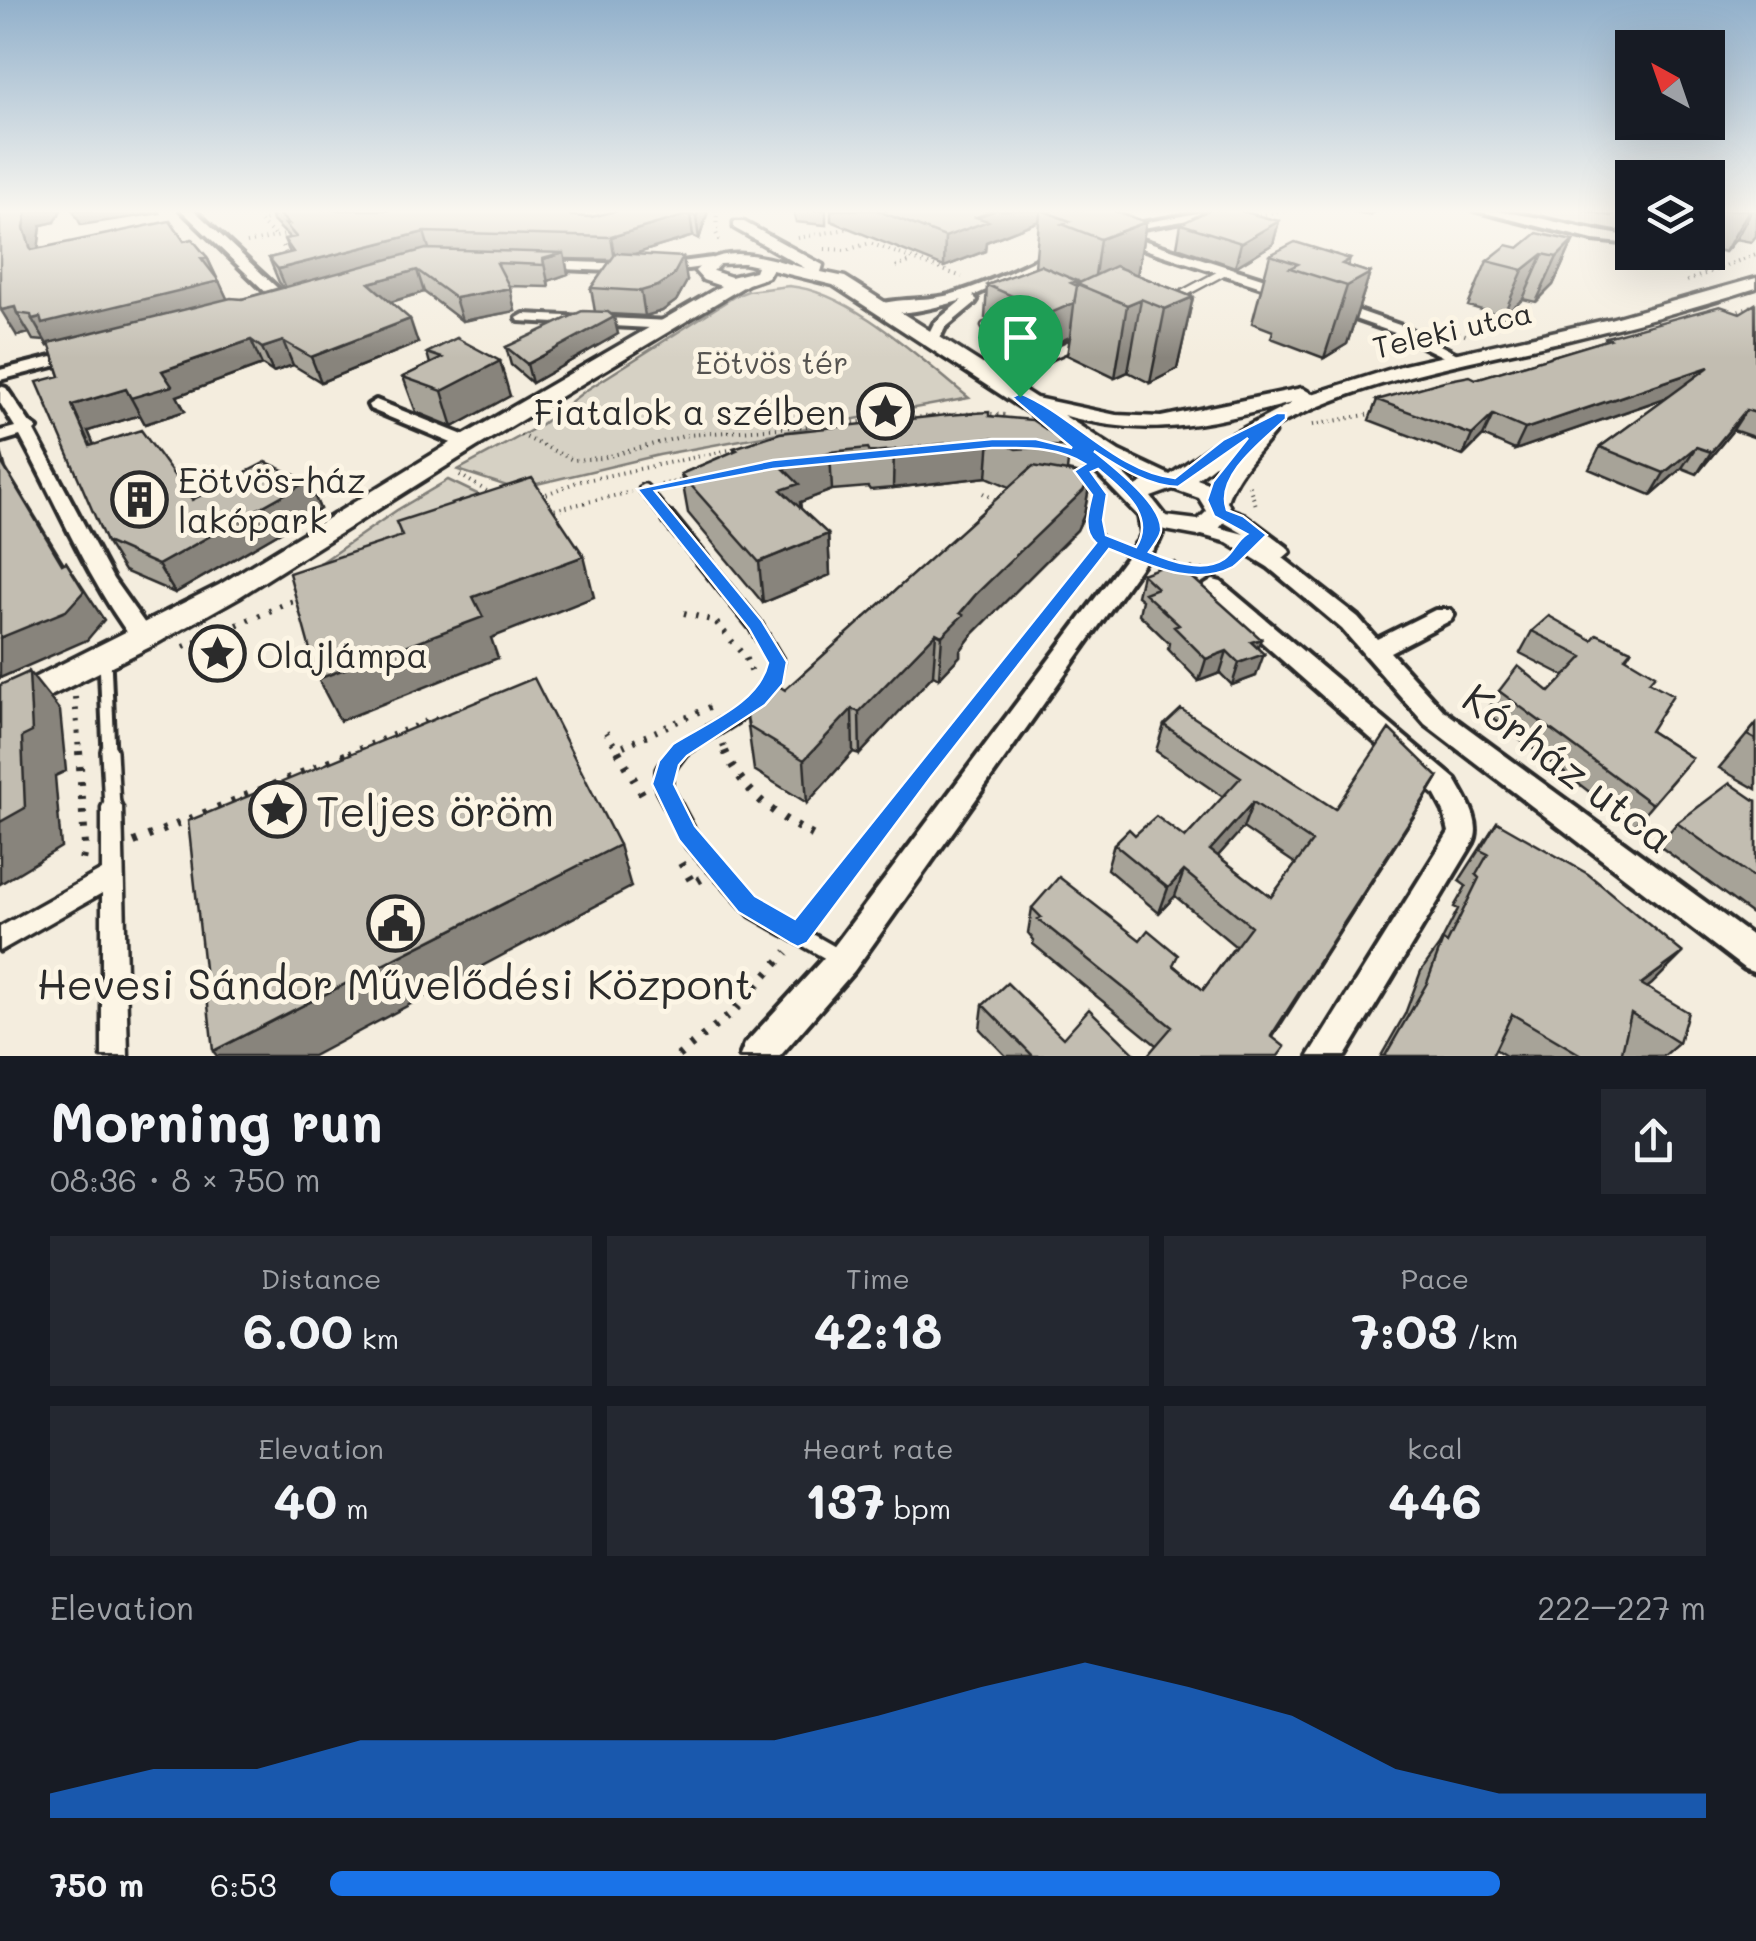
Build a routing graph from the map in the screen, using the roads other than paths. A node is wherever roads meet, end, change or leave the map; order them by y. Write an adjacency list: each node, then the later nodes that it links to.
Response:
1 (240, 259): 19 (street)
2 (713, 259): 9 (street)
3 (758, 259): 7 (street)
4 (800, 259): 11 (street)
5 (1049, 259): 13 (street)
6 (1196, 259): 10 (street)
7 (759, 262): 9 (street); 11 (street); 12 (street)
8 (521, 264): 9 (street)
9 (710, 264): 12 (street); 25 (street)
10 (1227, 270): 16 (lane); 18 (street)
11 (831, 279): 12 (street); 23 (street)
12 (746, 280): 25 (street)
13 (981, 284): 23 (street); 27 (street)
14 (1756, 284): 30 (street, Teleki utca)
15 (1165, 289): 16 (lane)
16 (1180, 295): 20 (lane)
17 (301, 298): 19 (street)
18 (1308, 298)
19 (284, 302): 22 (street)
20 (1166, 302)
21 (1326, 304): 30 (street)
22 (265, 307)
23 (879, 307): 27 (street)
24 (524, 318): 25 (street)
25 (674, 322): 39 (street)
26 (985, 326): 28 (lane)
27 (932, 341): 35 (street)
28 (1080, 341)
29 (94, 351): 31 (street)
30 (1457, 358): 32 (street, Teleki utca)
31 (0, 375)
32 (1356, 382): 35 (street); 36 (street, Teleki utca)
33 (0, 390): 37 (street)
34 (376, 405): 39 (street)
35 (1019, 409): 40 (street); 43 (street)
36 (1282, 416): 40 (street, Teleki utca); 42 (street, Teleki utca)
37 (28, 428): 38 (street); 48 (street)
38 (0, 437)
39 (467, 444): 48 (street)
40 (1172, 482): 42 (street); 43 (street, Teleki utca)
41 (644, 489): 56 (lane)
42 (1218, 506): 44 (street); 45 (street, Kórház utca)
43 (1144, 528): 44 (street); 56 (street)
44 (1189, 528): 45 (street, Kórház utca)
45 (1251, 539): 49 (street, Kórház utca)
46 (1213, 587): 59 (street)
47 (1443, 615): 49 (street)
48 (144, 638): 50 (street)
49 (1373, 651): 55 (street, Kórház utca)
50 (104, 658): 51 (street); 52 (lane)
51 (0, 709)
52 (112, 807): 53 (street)
53 (113, 863): 54 (street); 57 (street)
54 (0, 940)
55 (1756, 958)
56 (843, 960): 58 (street)
57 (115, 1056)
58 (757, 1056)
59 (1326, 1056)

